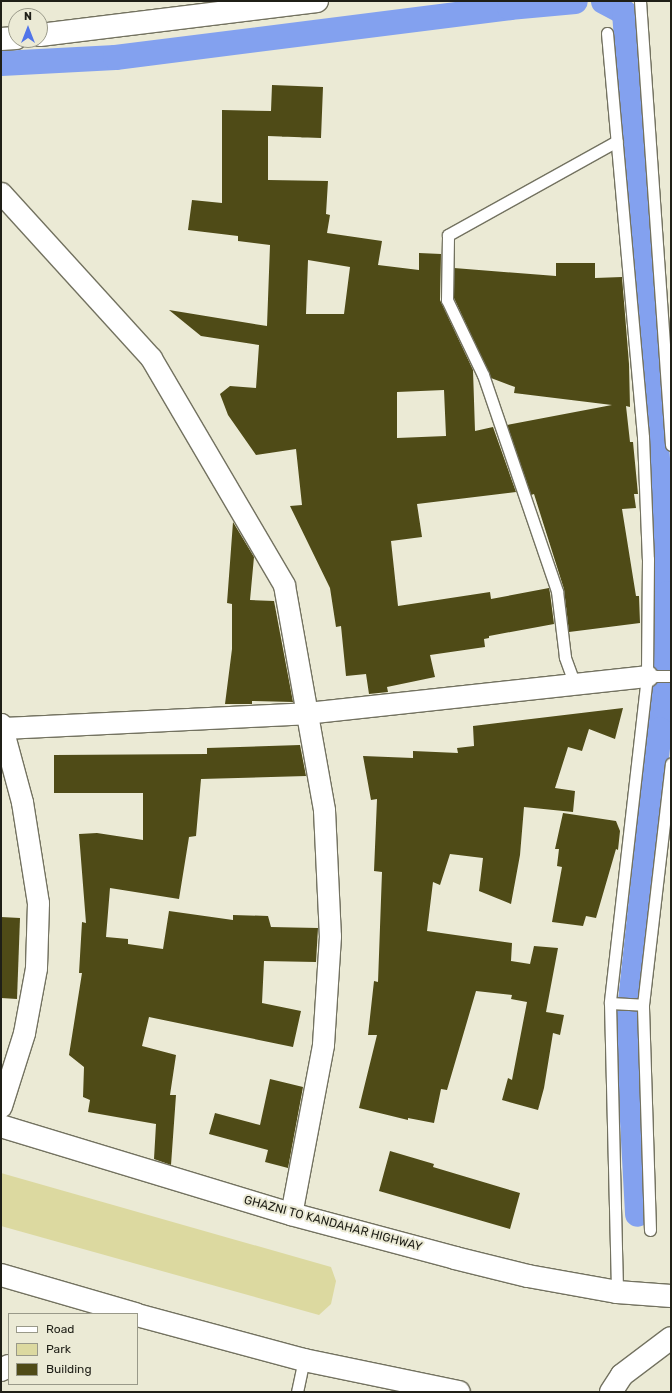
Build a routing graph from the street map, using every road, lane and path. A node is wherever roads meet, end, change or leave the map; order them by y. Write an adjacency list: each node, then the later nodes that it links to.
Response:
1 (317, 1): 4 (main road)
2 (640, 1): 7 (lane)
3 (607, 33): 5 (lane)
4 (48, 34)
5 (617, 141): 8 (lane); 10 (lane)
6 (1, 193): 11 (street)
7 (671, 445)
8 (650, 676): 9 (lane); 10 (street); 14 (lane)
9 (671, 676)
10 (574, 685): 11 (street)
11 (306, 712): 12 (street); 18 (street)
12 (2, 726): 16 (street)
13 (671, 764): 15 (lane)
14 (610, 1003): 15 (lane); 21 (lane)
15 (643, 1005): 19 (lane)
16 (1, 1106)
17 (1, 1126): 18 (main road, GHAZNI TO KANDAHAR HIGHWAY)
18 (291, 1214): 21 (main road, GHAZNI TO KANDAHAR HIGHWAY)
19 (650, 1230)
20 (1, 1275): 23 (main road)
21 (617, 1292): 22 (main road, GHAZNI TO KANDAHAR HIGHWAY)
22 (671, 1296)
23 (128, 1313)
24 (138, 1316): 26 (main road)
25 (671, 1338): 29 (main road)
26 (304, 1360): 27 (lane); 28 (main road)
27 (297, 1392)
28 (459, 1392)
29 (610, 1392)

